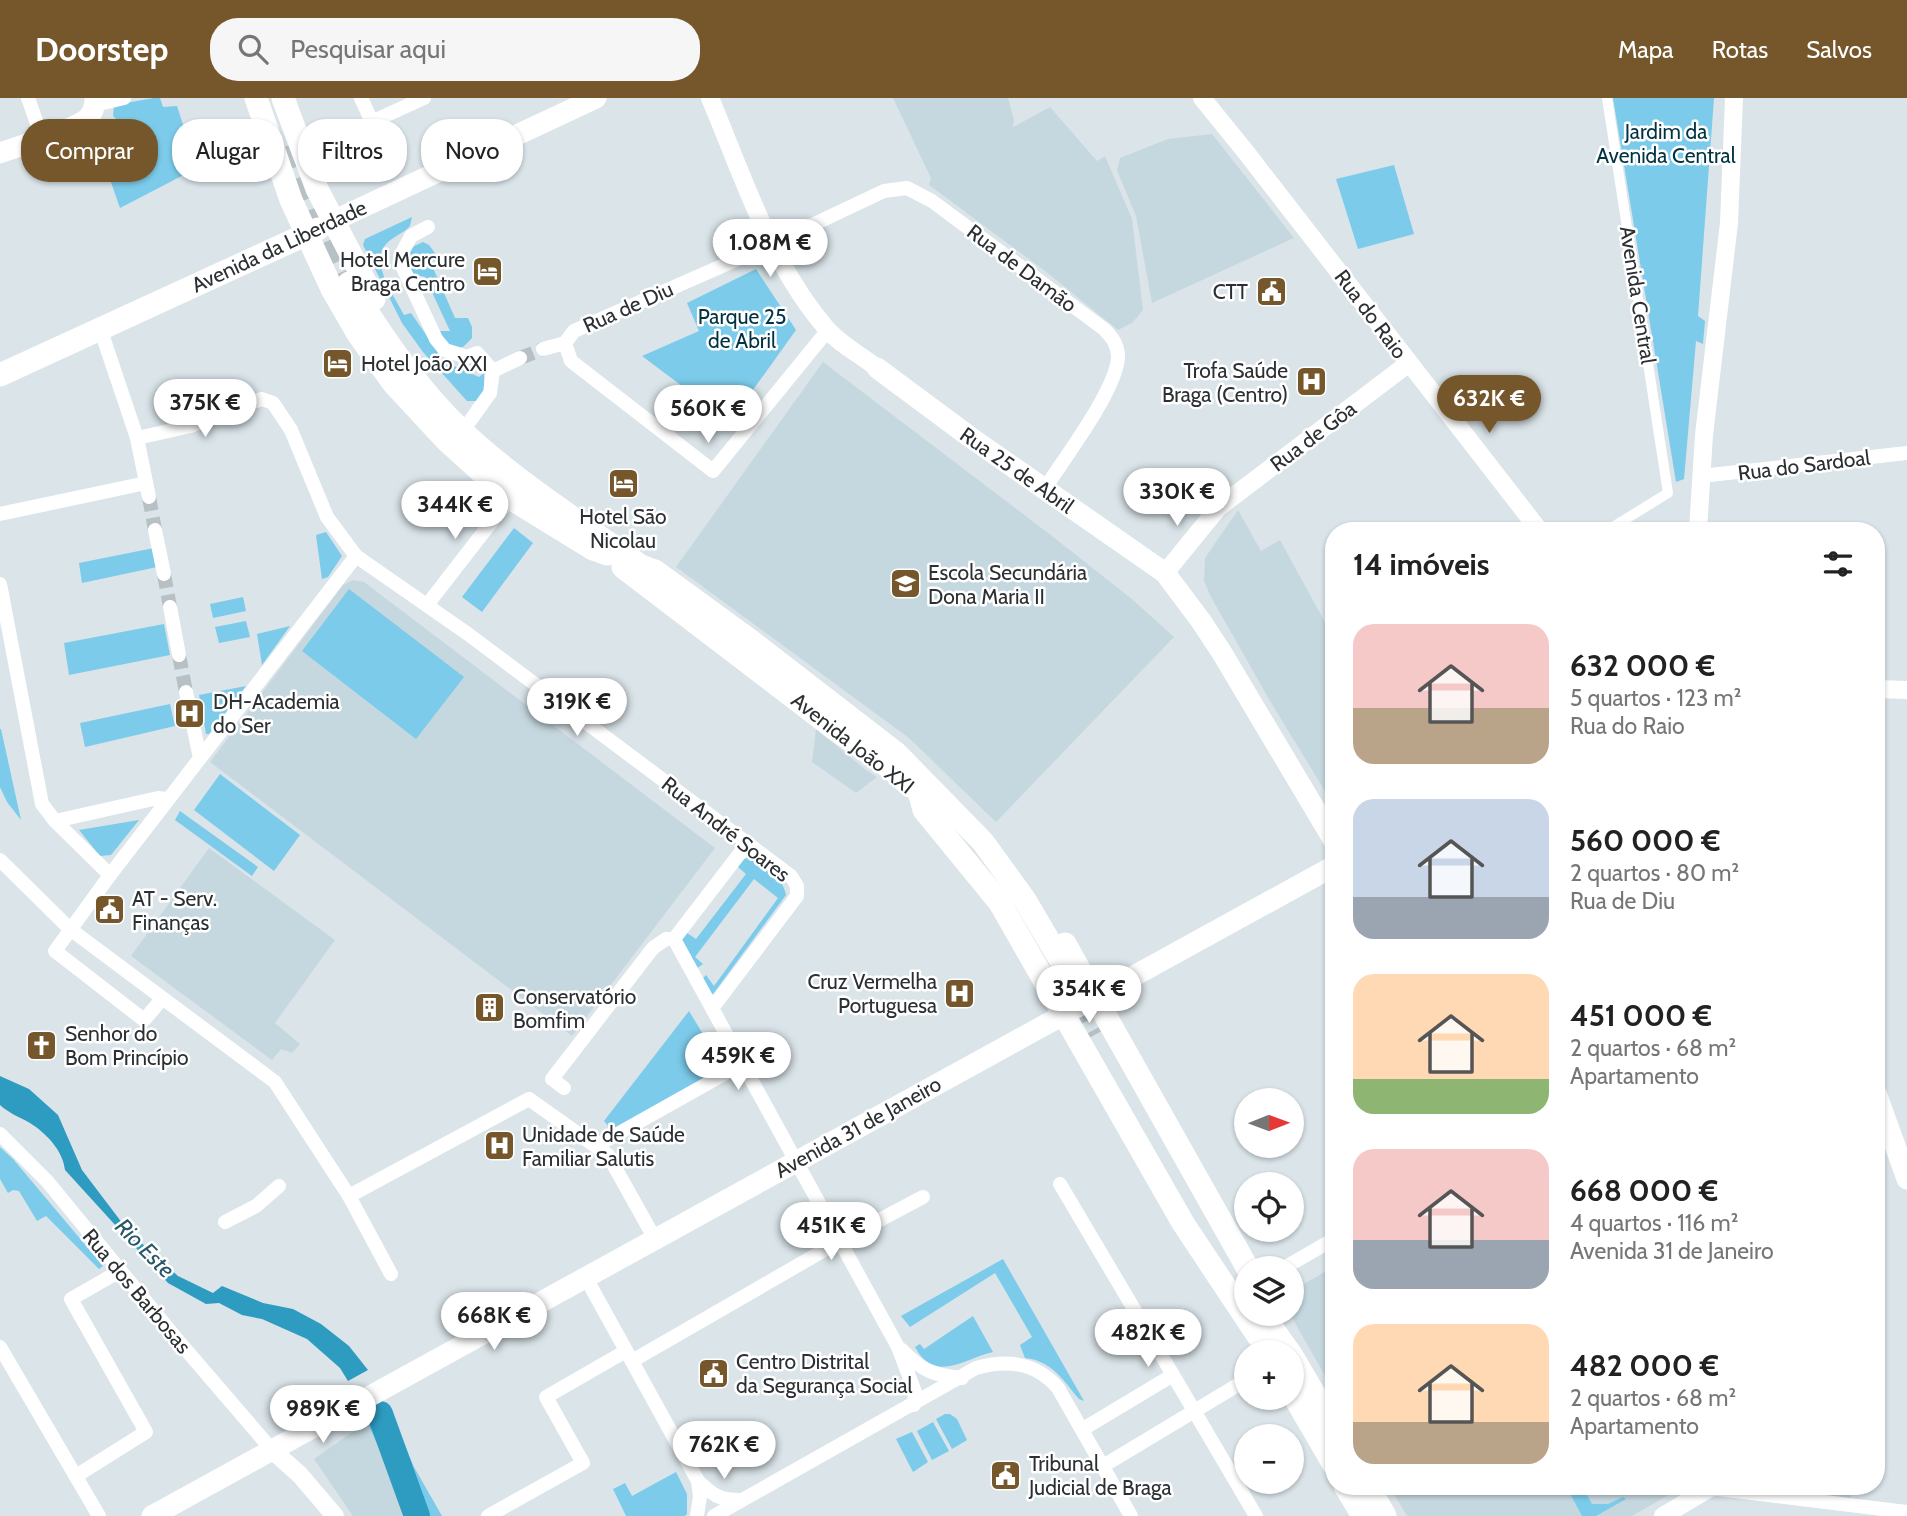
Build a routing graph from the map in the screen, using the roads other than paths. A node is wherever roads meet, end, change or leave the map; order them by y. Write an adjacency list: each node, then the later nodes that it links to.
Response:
1 (28, 98): 12 (street)
2 (124, 98): 11 (street)
3 (361, 98): 14 (street)
4 (424, 98): 15 (street)
5 (596, 98): 18 (main road, Avenida da Liberdade)
6 (710, 98): 21 (street, Rua 25 de Abril)
7 (1202, 98): 27 (street, Rua do Raio)
8 (1607, 98): 39 (street, Avenida Central)
9 (1734, 98): 34 (street)
10 (270, 100): 18 (main road, Avenida João XXI); 20 (main road, Avenida João XXI)
11 (95, 102): 13 (main road)
12 (35, 119)
13 (86, 119)
14 (371, 119)
15 (378, 119)
16 (21, 145): 17 (main road)
17 (0, 152)
18 (333, 221): 20 (main road, Avenida da Liberdade); 31 (main road, Avenida João XXI)
19 (428, 226): 29 (street)
20 (306, 234): 22 (main road, Avenida da Liberdade); 36 (main road, Avenida João XXI)
21 (772, 244): 23 (street, Rua 25 de Abril); 24 (street, Rua de Diu); 35 (street, Rua de Damão)
22 (100, 328): 30 (main road, Avenida da Liberdade); 32 (street)
23 (828, 330): 24 (street, Rua de Diu); 28 (street, Rua 25 de Abril)
24 (565, 342): 25 (street, Rua de Diu)
25 (543, 349)
26 (520, 358): 29 (street)
27 (1409, 363): 38 (street, Rua do Raio); 45 (street, Rua de Gôa)
28 (877, 368): 35 (main road, Rua 25 de Abril)
29 (494, 371): 31 (street)
30 (0, 375)
31 (470, 421): 44 (main road, Avenida João XXI)
32 (137, 439): 37 (street); 43 (street)
33 (1907, 453): 34 (street, Rua do Sardoal)
34 (1701, 476): 40 (street)
35 (1045, 488): 45 (main road, Rua 25 de Abril)
36 (510, 498): 42 (main road, Avenida João XXI); 48 (street)
37 (0, 514)
38 (1533, 522)
39 (1621, 522)
40 (1698, 522)
41 (155, 530): 46 (street)
42 (607, 554): 44 (main road, Avenida João XXI); 56 (main road, Avenida João XXI)
43 (356, 556): 48 (street, Rua André Soares); 55 (street)
44 (655, 571): 54 (main road, Avenida João XXI)
45 (1165, 573): 59 (main road, Rua 25 de Abril)
46 (164, 574)
47 (0, 584): 58 (street)
48 (427, 605): 60 (street, Rua André Soares)
49 (170, 607): 50 (street)
50 (179, 655)
51 (1885, 689): 52 (street)
52 (1907, 690)
53 (186, 692): 55 (street)
54 (896, 753): 56 (main road, Avenida João XXI); 66 (main road)
55 (200, 758): 57 (street)
56 (920, 795): 69 (main road)
57 (168, 799): 58 (street); 63 (street)
58 (55, 821): 63 (street)
59 (1325, 826)
60 (747, 844): 65 (street); 68 (street, Rua André Soares)
61 (0, 860): 64 (street)
62 (1325, 871): 66 (main road, Avenida 31 de Janeiro)
63 (110, 875): 64 (street)
64 (70, 929): 67 (street); 67 (street)
65 (674, 939): 68 (street); 72 (street)
66 (1096, 997): 69 (main road, Avenida 31 de Janeiro); 87 (main road)
67 (162, 999): 81 (street)
68 (713, 1007): 70 (street)
69 (1063, 1015): 77 (main road, Avenida 31 de Janeiro); 94 (main road)
70 (729, 1037): 71 (street); 73 (street)
71 (735, 1068): 73 (street); 76 (street)
72 (564, 1088)
73 (757, 1089): 77 (street)
74 (1885, 1118): 78 (main road)
75 (0, 1135): 90 (street, Rua dos Barbosas)
76 (596, 1146): 81 (street); 84 (street)
77 (795, 1161): 84 (main road, Avenida 31 de Janeiro); 85 (street)
78 (1907, 1179)
79 (1060, 1184): 98 (street)
80 (279, 1186): 83 (street)
81 (349, 1196): 91 (street)
82 (923, 1198): 85 (street)
83 (225, 1222)
84 (655, 1239): 92 (main road, Avenida 31 de Janeiro)
85 (840, 1241): 96 (street); 97 (street)
86 (1325, 1244): 88 (street)
87 (1241, 1256)
88 (1304, 1256)
89 (1234, 1267): 93 (main road)
90 (120, 1271): 107 (street, Rua dos Barbosas); 110 (street)
91 (391, 1274)
92 (586, 1278): 97 (street); 107 (main road, Avenida 31 de Janeiro)
93 (1234, 1278)
94 (1274, 1340)
95 (0, 1347): 110 (street)
96 (898, 1347): 99 (street); 102 (street)
97 (629, 1356): 111 (street); 123 (street)
98 (1173, 1375): 103 (street); 106 (street)
99 (962, 1378): 102 (street); 106 (street)
100 (1304, 1383): 105 (main road)
101 (1234, 1387): 103 (street)
102 (914, 1405): 116 (street)
103 (1194, 1410): 109 (street); 126 (street)
104 (1302, 1410): 108 (main road)
105 (1325, 1414)
106 (1083, 1429): 109 (street)
107 (272, 1450): 121 (main road, Avenida 31 de Janeiro); 122 (street)
108 (1325, 1450)
109 (1103, 1466): 125 (street)
110 (76, 1476): 120 (street)
111 (698, 1481): 116 (street); 124 (street)
112 (1350, 1495): 127 (main road)
113 (1373, 1495): 128 (main road)
114 (1697, 1495): 129 (street)
115 (1753, 1495): 117 (street)
116 (743, 1500): 119 (street)
117 (1835, 1510): 118 (street)
118 (1907, 1513)
119 (715, 1515)
120 (99, 1516)
121 (152, 1516)
122 (335, 1516)
123 (488, 1516)
124 (697, 1516)
125 (1131, 1516)
126 (1256, 1516)
127 (1363, 1516)
128 (1385, 1516)
129 (1663, 1516)

